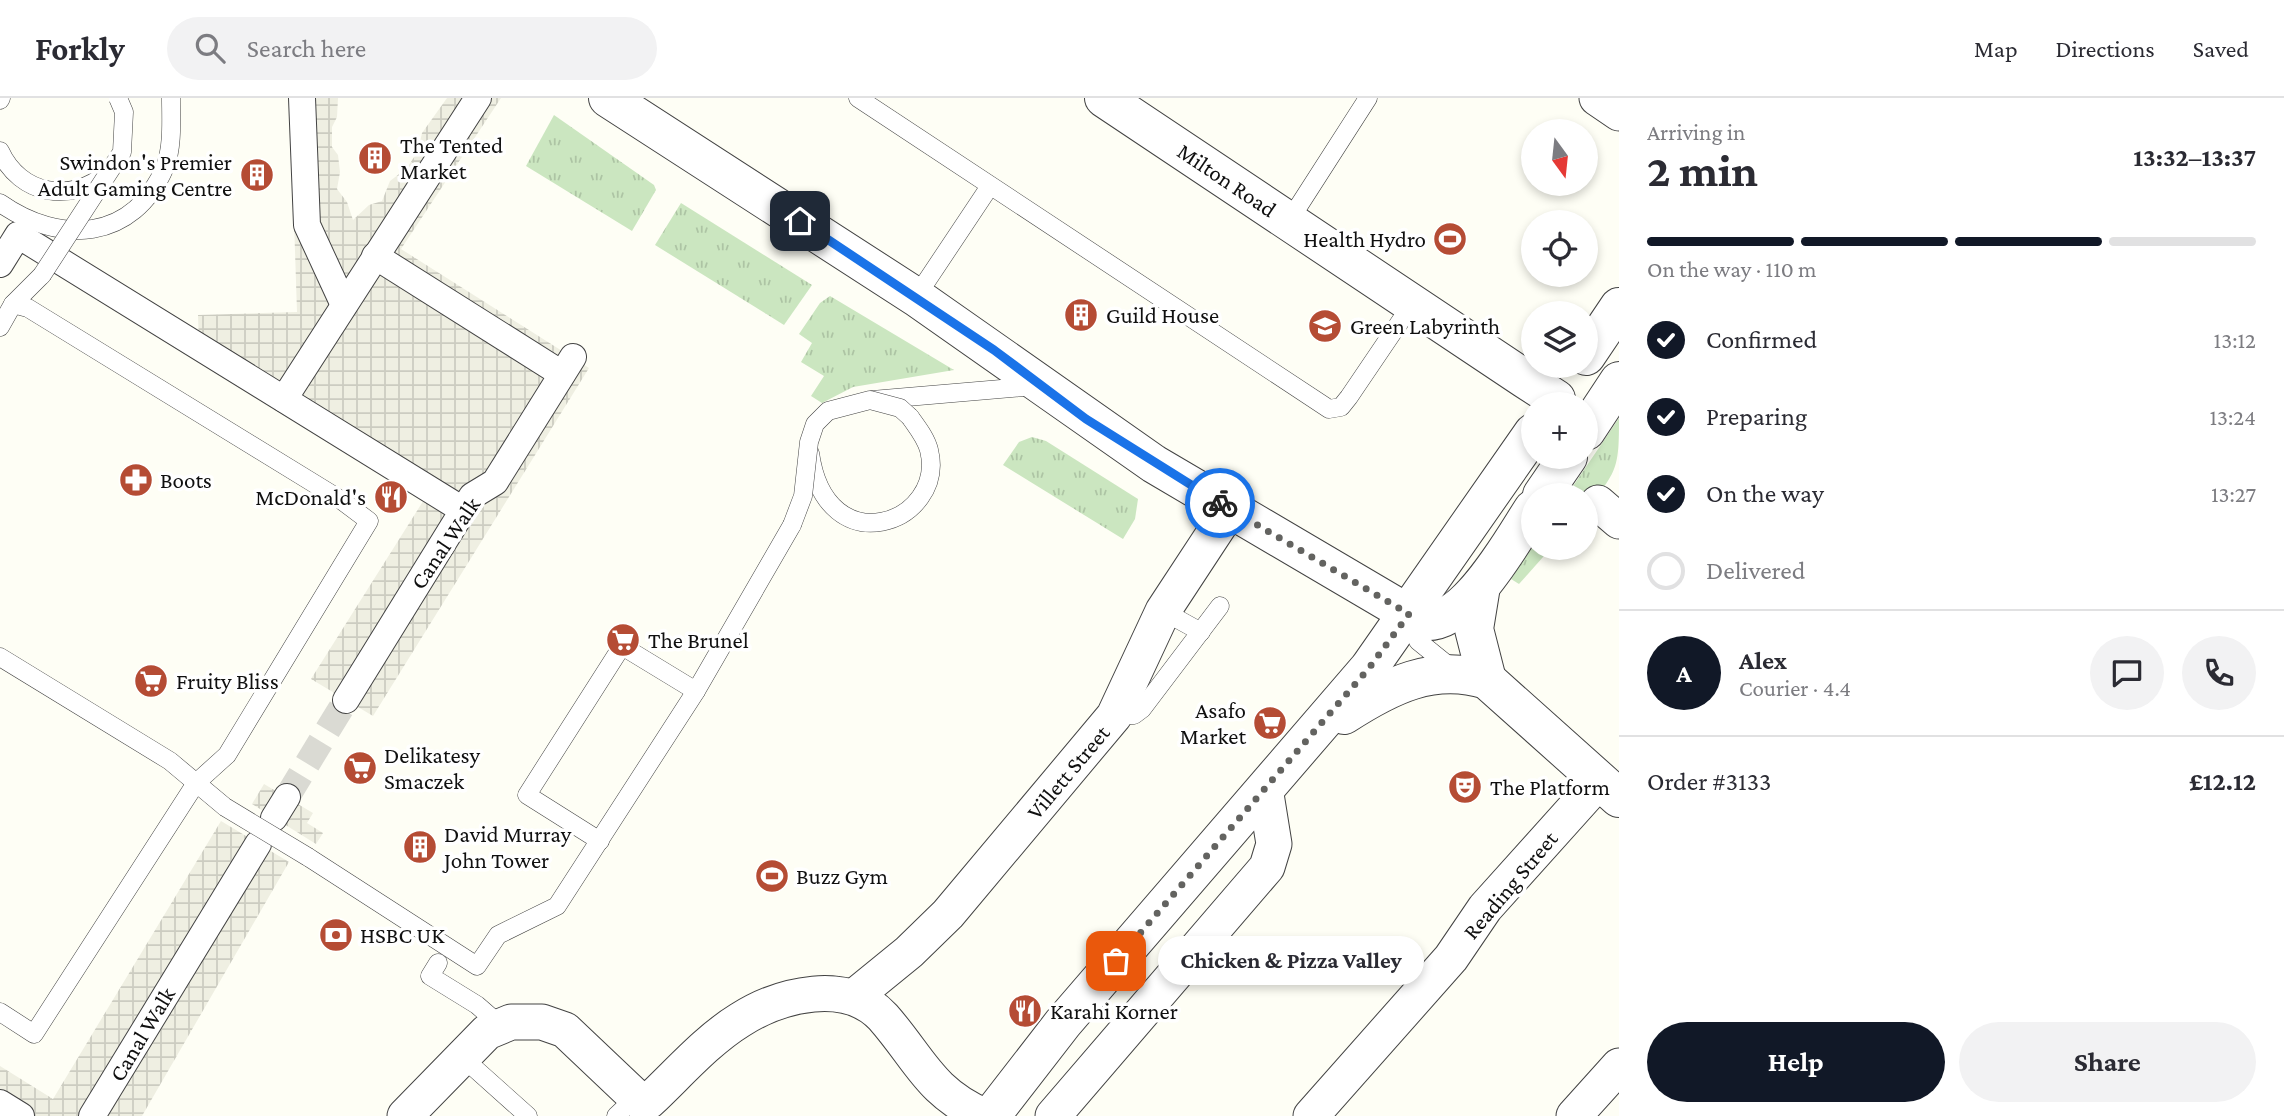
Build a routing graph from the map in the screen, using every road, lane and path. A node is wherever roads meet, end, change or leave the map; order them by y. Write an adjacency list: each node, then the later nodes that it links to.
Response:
1 (118, 98): 19 (lane, bridge)
2 (124, 98): 12 (lane, bridge)
3 (171, 98): 14 (lane)
4 (302, 98): 21 (street)
5 (478, 98): 16 (street)
6 (608, 98): 18 (street)
7 (858, 98): 13 (lane)
8 (1104, 98): 15 (street, Milton Road)
9 (1597, 98): 11 (street)
10 (1362, 100): 15 (lane)
11 (1619, 113)
12 (0, 151)
13 (989, 186): 18 (lane); 20 (lane)
14 (0, 203)
15 (1289, 221): 20 (street, Milton Road)
16 (380, 248): 21 (street); 32 (street, Canal Walk)
17 (0, 264): 28 (street)
18 (916, 297): 26 (street)
19 (13, 304): 23 (lane); 45 (lane)
20 (1412, 304): 27 (street, Milton Road)
21 (344, 305): 28 (street)
22 (1619, 307): 24 (street)
23 (0, 327)
24 (1598, 338)
25 (1619, 381): 29 (street)
26 (1040, 386): 31 (street); 41 (lane, bridge)
27 (1539, 392)
28 (284, 399): 32 (street)
29 (1598, 412)
30 (1521, 451): 37 (street)
31 (1230, 509): 36 (street, Villett Street); 37 (street)
32 (463, 510): 42 (street, Canal Walk)
33 (1521, 527): 34 (street)
34 (1481, 586): 37 (street); 40 (street)
35 (1220, 606): 38 (lane)
36 (1163, 611): 38 (lane); 43 (street, Villett Street)
37 (1409, 614): 40 (lane); 44 (street)
38 (1200, 632): 43 (lane)
39 (0, 657): 45 (lane)
40 (1472, 676): 44 (street); 47 (street)
41 (696, 691): 48 (lane); 48 (lane)
42 (346, 700)
43 (1114, 716): 51 (street, Villett Street)
44 (1308, 739): 46 (street)
45 (196, 783): 48 (lane, bridge); 52 (lane)
46 (1265, 788): 63 (street); 64 (street)
47 (1614, 792): 65 (street, Reading Street)
48 (600, 841)
49 (258, 844): 61 (street, Canal Walk)
50 (438, 963): 53 (lane)
51 (855, 996): 59 (street); 62 (street)
52 (0, 1012)
53 (500, 1025): 54 (street); 59 (street)
54 (462, 1057): 57 (street); 58 (lane)
55 (1619, 1066): 66 (street)
56 (0, 1103): 60 (street)
57 (407, 1106)
58 (524, 1108)
59 (639, 1108)
60 (21, 1116)
61 (92, 1116)
62 (985, 1116)
63 (991, 1116)
64 (1053, 1116)
65 (1311, 1116)
66 (1574, 1116)

